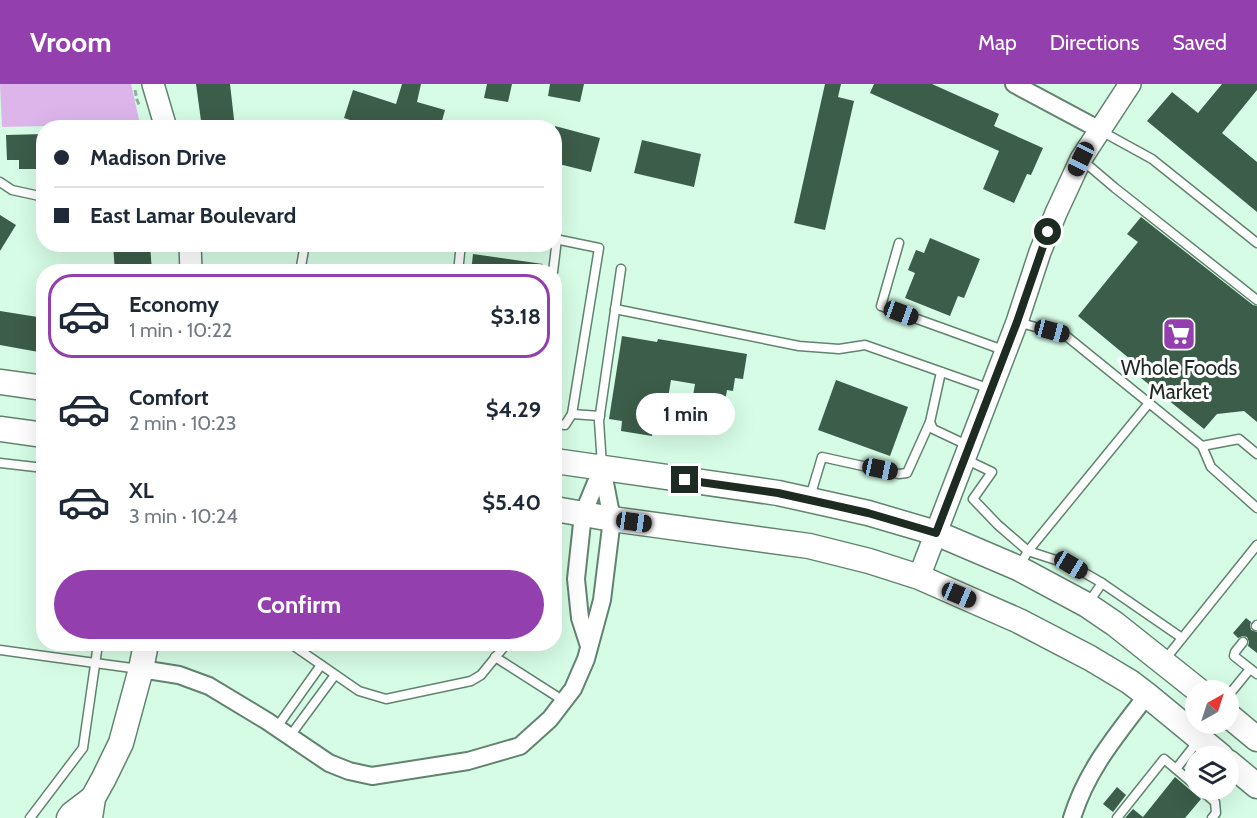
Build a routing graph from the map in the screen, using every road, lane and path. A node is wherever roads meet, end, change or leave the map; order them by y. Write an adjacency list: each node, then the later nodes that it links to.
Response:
1 (153, 84): 4 (street)
2 (1014, 84): 5 (street)
3 (1130, 84): 5 (street)
4 (164, 120)
5 (1100, 130): 6 (street); 11 (lane)
6 (1081, 159): 13 (lane); 15 (street)
7 (0, 182): 8 (lane)
8 (36, 195)
9 (562, 240): 22 (lane)
10 (899, 243): 16 (lane)
11 (1257, 243)
12 (621, 269): 14 (lane)
13 (1257, 300)
14 (615, 309): 17 (lane); 23 (lane)
15 (1017, 322): 16 (street); 21 (lane)
16 (1006, 351): 20 (street)
17 (941, 372): 20 (lane); 24 (lane)
18 (0, 382): 19 (main road)
19 (36, 387)
20 (991, 389): 29 (street)
21 (1149, 403): 28 (lane); 42 (lane)
22 (572, 414): 23 (lane); 25 (lane)
23 (600, 416): 34 (lane)
24 (930, 422): 29 (lane); 35 (lane)
25 (562, 425)
26 (0, 429): 27 (main road)
27 (36, 434)
28 (1202, 446): 30 (lane); 36 (lane)
29 (967, 452): 40 (street); 42 (lane)
30 (1257, 454)
31 (562, 462): 34 (main road)
32 (0, 463): 33 (lane)
33 (36, 467)
34 (602, 468): 35 (main road); 38 (street); 39 (street)
35 (809, 500): 40 (main road)
36 (1257, 508)
37 (562, 510): 38 (main road)
38 (583, 513): 39 (main road); 48 (street)
39 (612, 519): 43 (main road); 48 (street)
40 (936, 533): 42 (main road); 43 (street)
41 (1257, 545): 46 (lane)
42 (1023, 560): 44 (lane); 45 (main road)
43 (919, 577): 63 (main road)
44 (1102, 583): 45 (lane); 46 (lane)
45 (1087, 605): 55 (main road)
46 (1182, 638): 55 (lane)
47 (1243, 642): 59 (lane)
48 (589, 646): 64 (street)
49 (0, 650): 56 (lane)
50 (97, 651): 56 (lane)
51 (145, 651): 58 (main road)
52 (301, 651): 57 (lane)
53 (499, 651): 54 (lane)
54 (495, 657): 60 (lane); 64 (lane)
55 (1163, 662): 61 (main road)
56 (95, 663): 58 (lane); 76 (lane)
57 (321, 665): 60 (lane); 66 (lane)
58 (141, 669): 66 (street); 75 (main road)
59 (1253, 672): 62 (lane)
60 (335, 675): 66 (lane)
61 (1186, 680)
62 (1239, 685)
63 (1147, 695): 67 (main road); 78 (street)
64 (564, 701): 66 (street)
65 (1239, 724): 68 (main road)
66 (284, 732)
67 (1200, 738): 69 (main road); 70 (lane)
68 (1257, 738)
69 (1209, 746)
70 (1176, 769): 72 (lane); 79 (lane)
71 (1239, 771): 73 (main road)
72 (1185, 777)
73 (1257, 786)
74 (1213, 800): 80 (lane)
75 (91, 808): 77 (main road)
76 (30, 818)
77 (69, 818)
78 (1073, 818)
79 (1117, 818)
80 (1212, 818)

